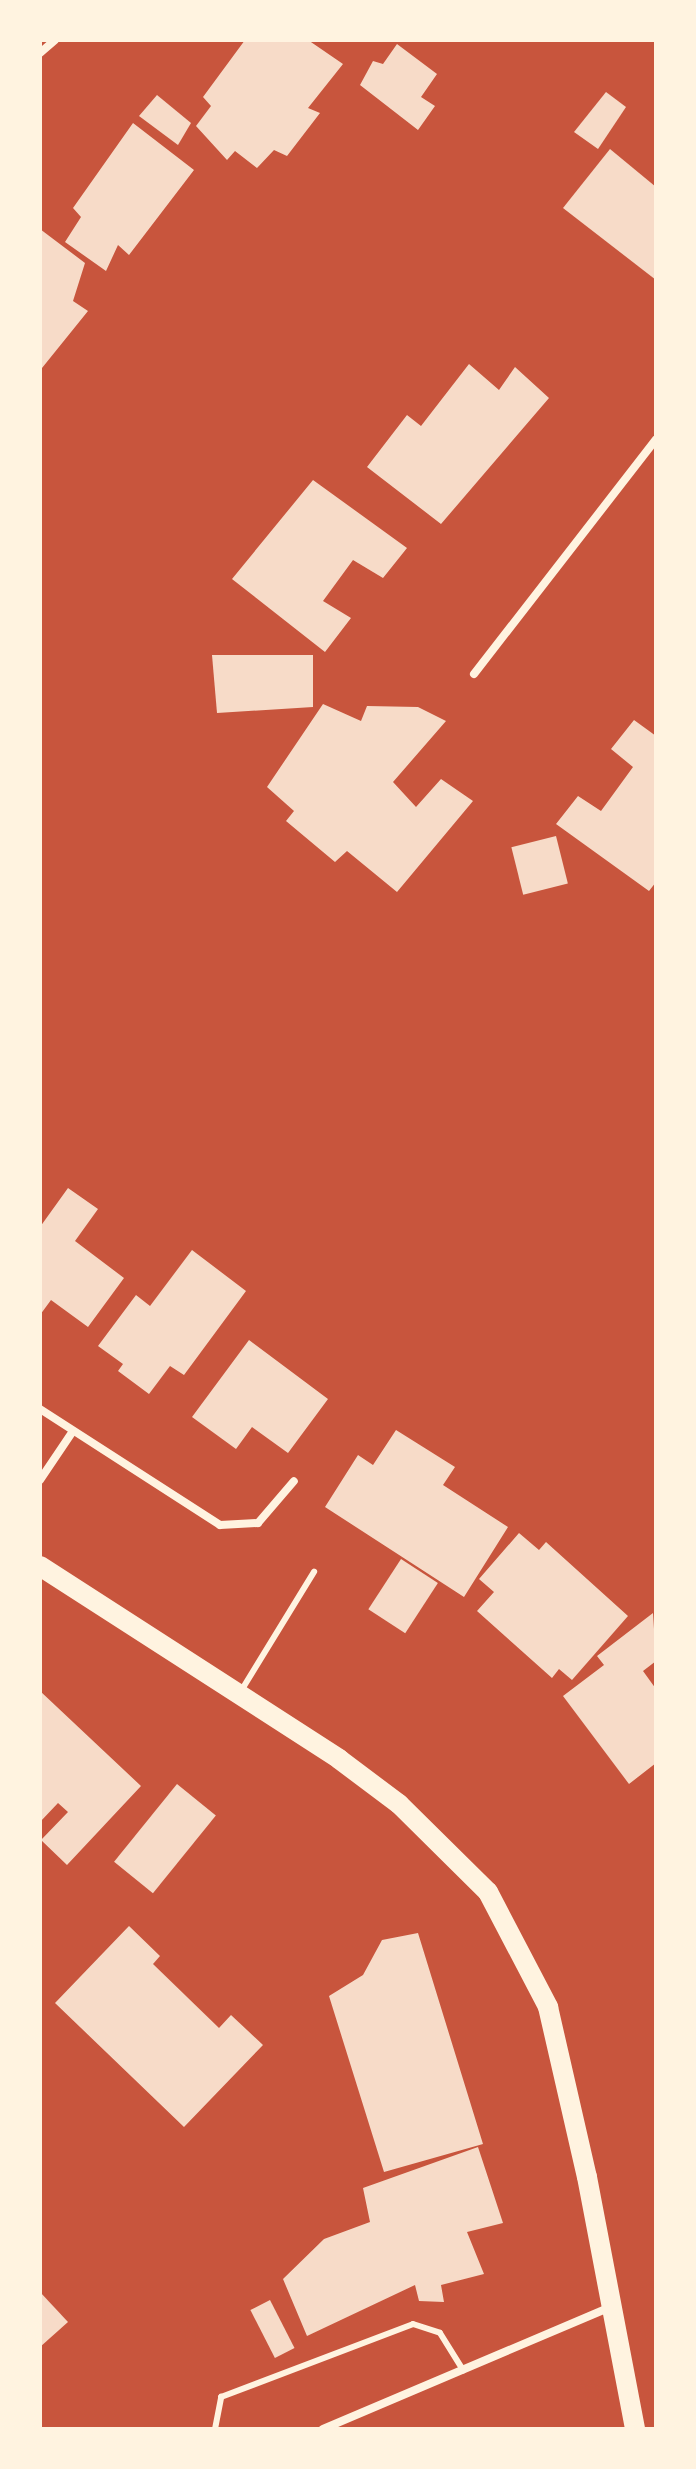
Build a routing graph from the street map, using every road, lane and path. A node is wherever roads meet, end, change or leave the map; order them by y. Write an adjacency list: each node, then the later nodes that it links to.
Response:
1 (55, 40): 2 (street)
2 (40, 53)
3 (656, 439): 4 (street)
4 (474, 674)
5 (40, 1409): 6 (street)
6 (73, 1431): 7 (street); 8 (street)
7 (40, 1480)
8 (294, 1481)
9 (40, 1566): 11 (main road)
10 (314, 1572): 11 (lane)
11 (239, 1694): 12 (main road)
12 (612, 2306): 13 (street); 16 (main road)
13 (463, 2370): 14 (lane); 15 (street)
14 (215, 2429)
15 (323, 2429)
16 (635, 2429)

